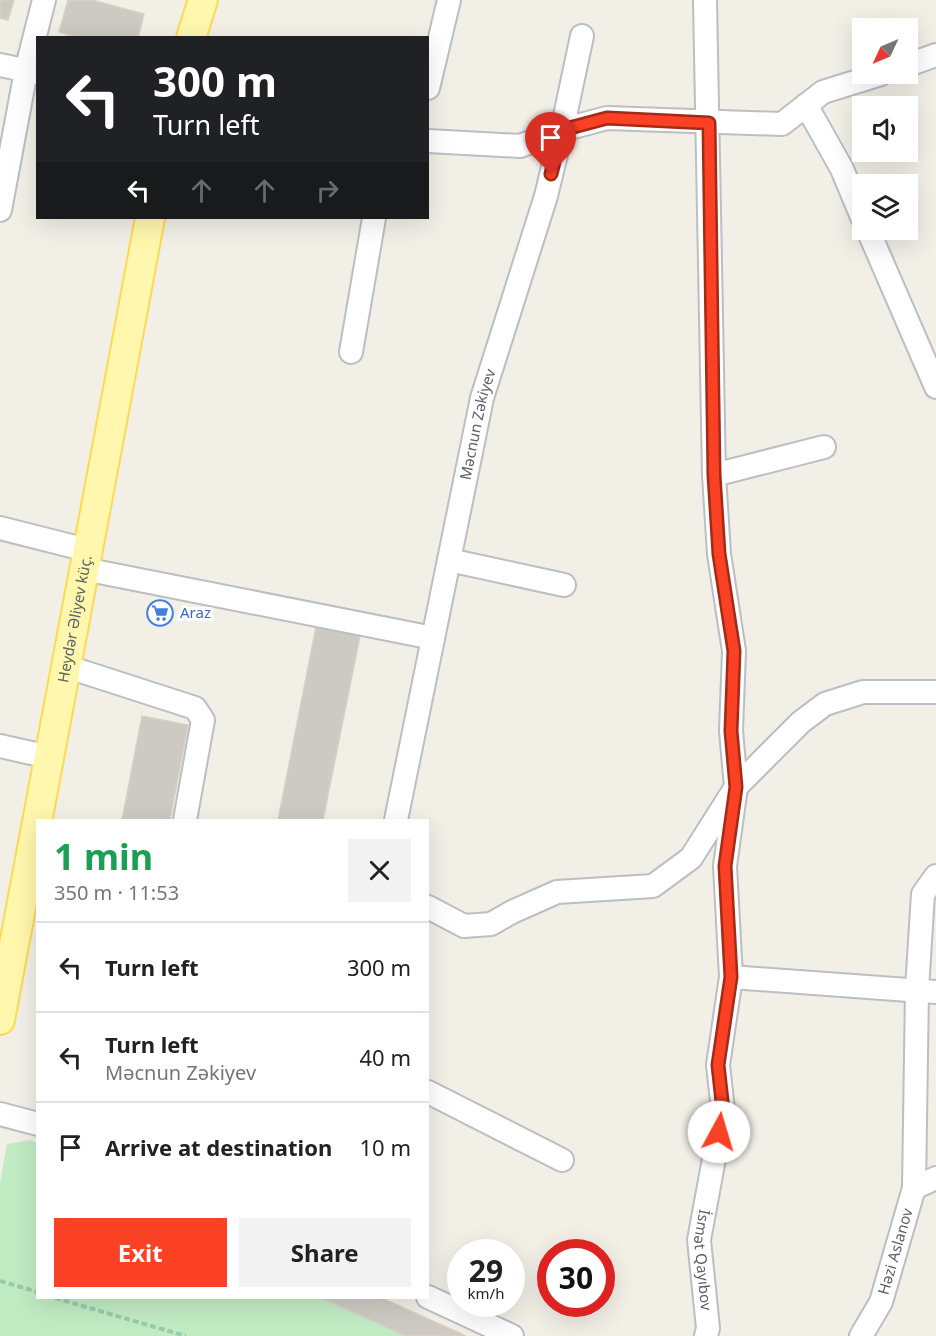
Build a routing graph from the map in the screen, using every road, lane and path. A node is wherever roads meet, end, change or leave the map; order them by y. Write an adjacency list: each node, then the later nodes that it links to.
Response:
1 (44, 0): 5 (street)
2 (203, 0): 6 (main road)
3 (450, 0): 14 (street)
4 (705, 0): 16 (street, İsmət Qayıbov)
5 (38, 36)
6 (192, 36)
7 (582, 36): 17 (street, Məcnun Zəkiyev)
8 (36, 48): 12 (street)
9 (936, 56): 10 (street)
10 (918, 62)
11 (0, 65): 12 (street)
12 (32, 72): 20 (street)
13 (852, 83): 15 (street)
14 (429, 84)
15 (806, 105): 16 (street); 19 (street)
16 (709, 123): 17 (street); 27 (street, İsmət Qayıbov)
17 (562, 130): 18 (street); 30 (street, Məcnun Zəkiyev)
18 (429, 141)
19 (852, 193)
20 (0, 210)
21 (150, 219): 29 (main road, Heydər Əliyev küç.)
22 (374, 219): 24 (street)
23 (872, 240): 25 (street)
24 (351, 352)
25 (936, 387)
26 (825, 447): 27 (street)
27 (714, 475): 37 (street, İsmət Qayıbov)
28 (0, 528): 29 (street)
29 (86, 560): 32 (street); 33 (main road, Heydər Əliyev küç.)
30 (449, 560): 31 (street); 32 (street, Məcnun Zəkiyev)
31 (564, 585)
32 (433, 638): 40 (street, Məcnun Zəkiyev)
33 (65, 666): 36 (main road, Heydər Əliyev küç.); 39 (street)
34 (936, 692): 37 (street)
35 (0, 746): 36 (street)
36 (48, 757): 38 (main road, Heydər Əliyev küç.)
37 (736, 787): 43 (street); 44 (street, İsmət Qayıbov)
38 (37, 819)
39 (185, 819)
40 (396, 819)
41 (36, 823): 46 (main road, Heydər Əliyev küç.)
42 (936, 876): 45 (street)
43 (429, 908)
44 (731, 977): 45 (street); 59 (street, İsmət Qayıbov)
45 (927, 990): 52 (street)
46 (0, 1020)
47 (429, 1093): 50 (street)
48 (0, 1114): 49 (street)
49 (36, 1123)
50 (562, 1160)
51 (936, 1178): 52 (street, Həzi Aslanov)
52 (914, 1188): 60 (street, Həzi Aslanov)
53 (0, 1281): 54 (path)
54 (36, 1291)
55 (429, 1297): 58 (street)
56 (58, 1299): 57 (path)
57 (186, 1336)
58 (512, 1336)
59 (706, 1336)
60 (861, 1336)

